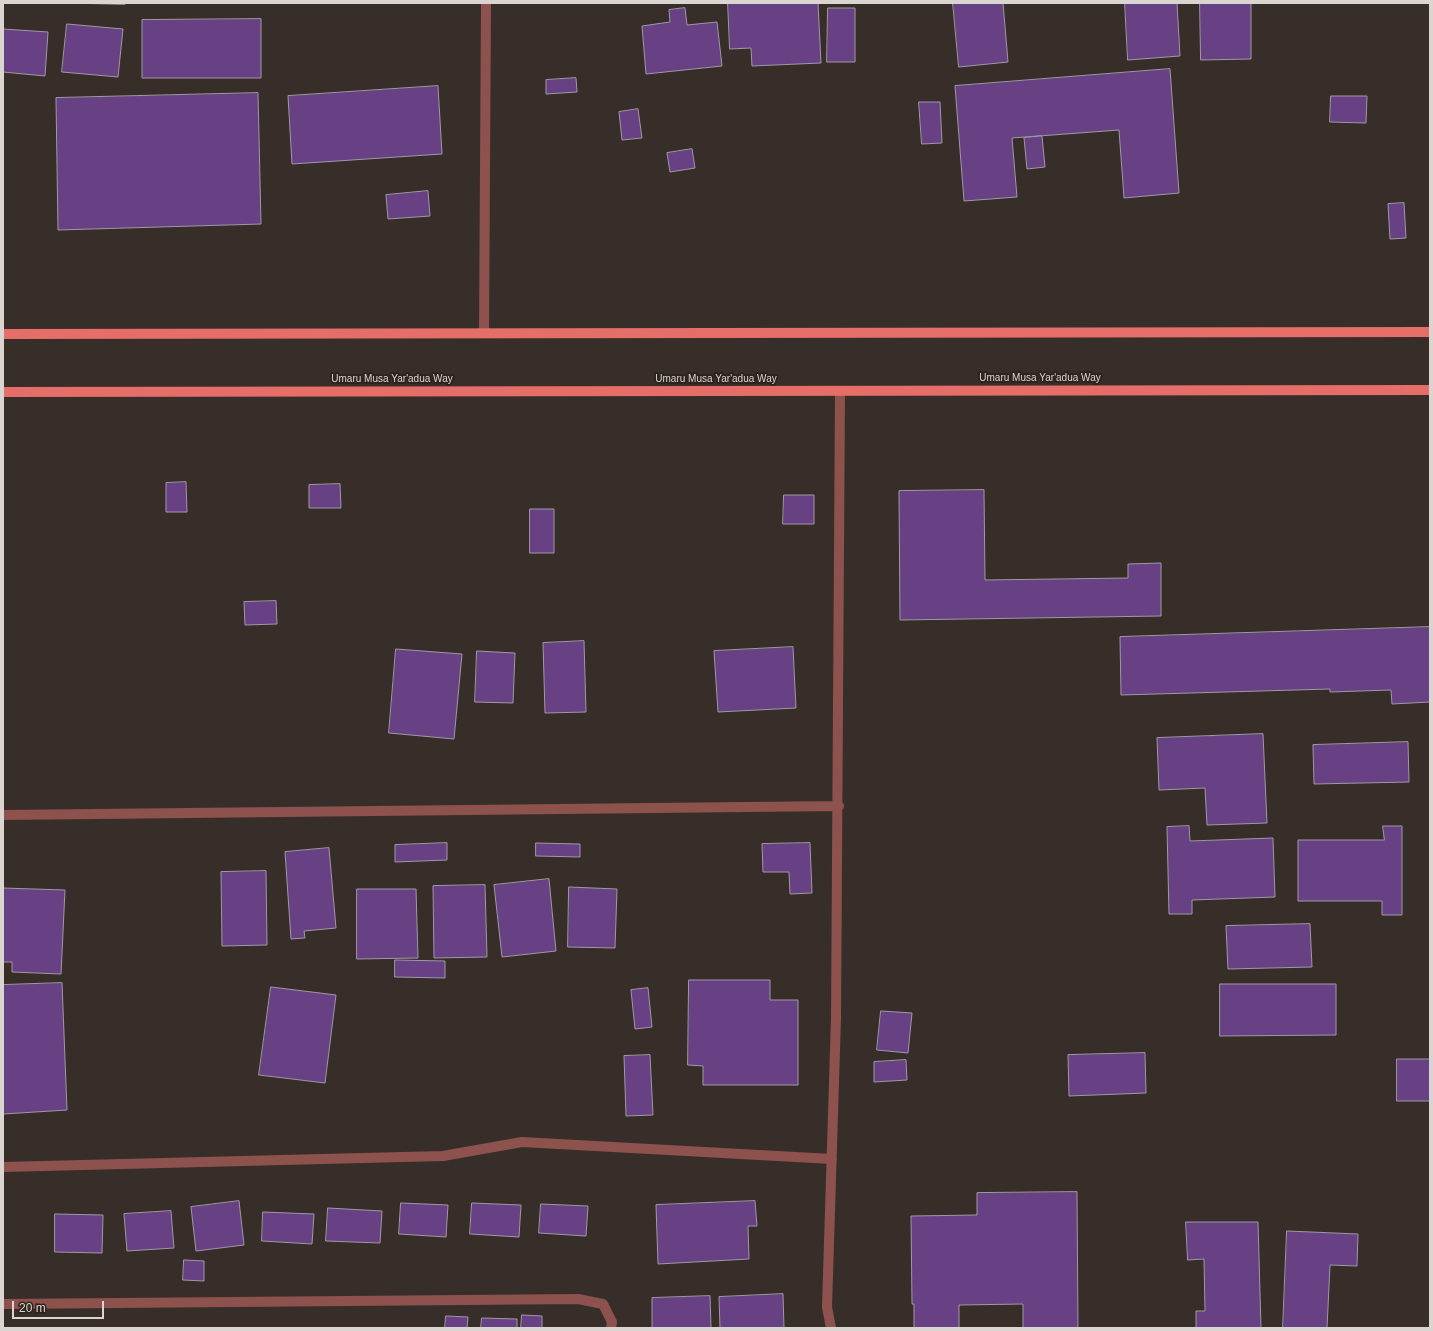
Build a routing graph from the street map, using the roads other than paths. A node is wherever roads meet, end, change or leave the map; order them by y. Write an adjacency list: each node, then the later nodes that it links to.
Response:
1 (486, 3): 3 (street)
2 (1430, 332): 3 (main road)
3 (484, 333): 4 (main road)
4 (3, 334)
5 (1430, 390): 6 (main road, Umaru Musa Yar'adua Way)
6 (840, 391): 7 (main road, Umaru Musa Yar'adua Way); 8 (street)
7 (3, 392)
8 (839, 806): 9 (street); 10 (street)
9 (3, 815)
10 (832, 1159): 11 (street); 14 (street)
11 (3, 1167)
12 (3, 1304): 13 (street)
13 (611, 1328)
14 (831, 1328)

